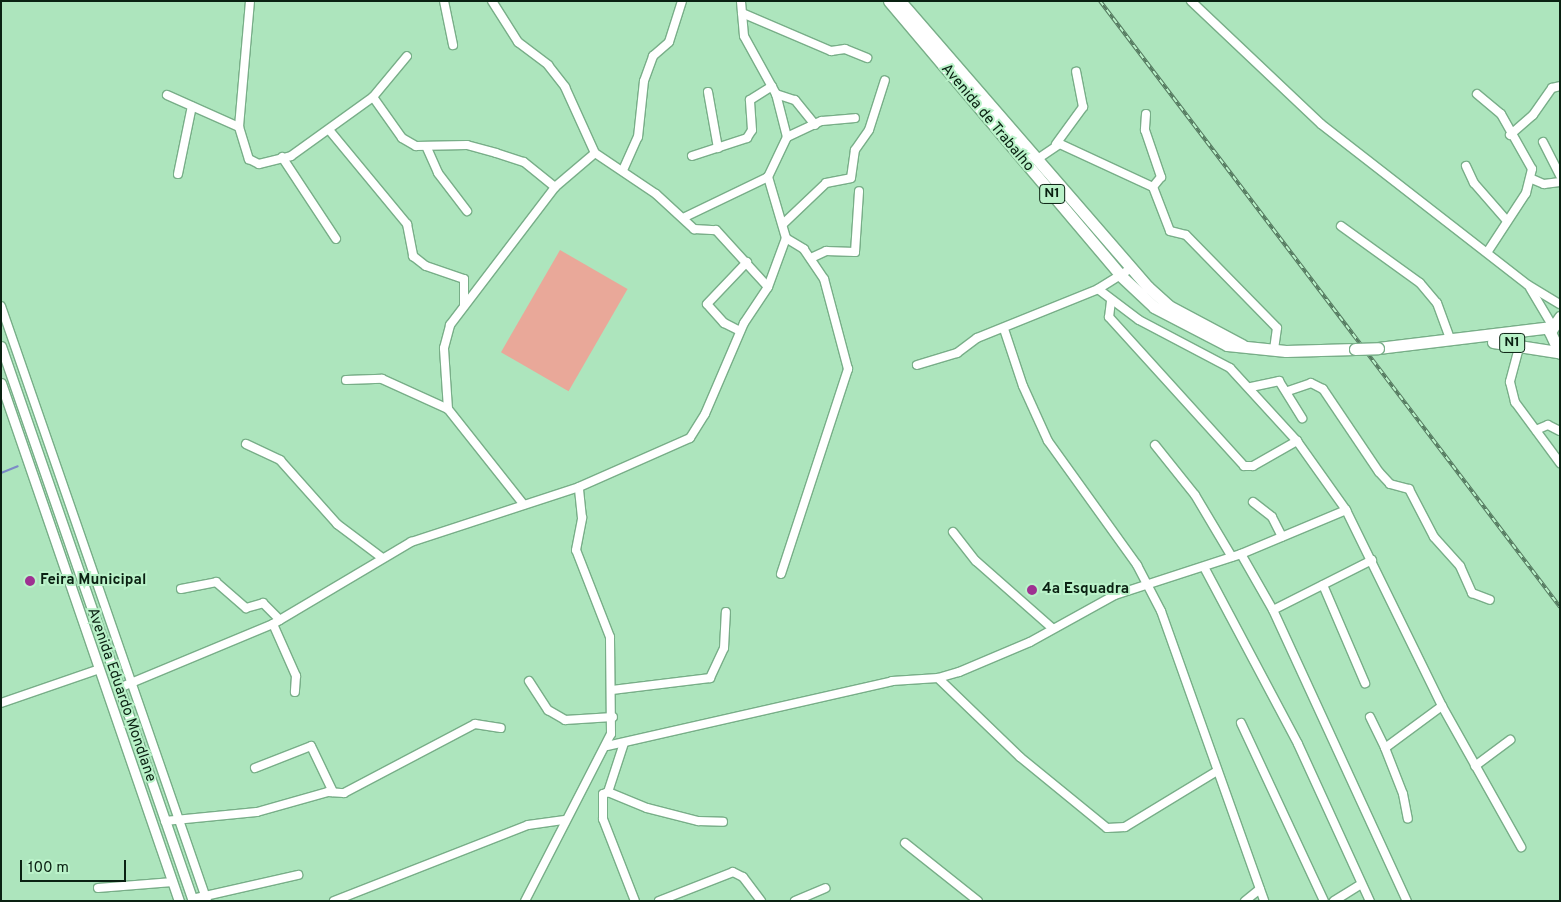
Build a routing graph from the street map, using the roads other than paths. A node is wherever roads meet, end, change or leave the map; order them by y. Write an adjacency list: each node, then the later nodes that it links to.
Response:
1 (250, 1): 28 (street)
2 (444, 1): 10 (street)
3 (492, 1): 36 (street)
4 (682, 1): 41 (street)
5 (741, 1): 9 (street)
6 (889, 1): 11 (highway, Avenida de Trabalho / N1)
7 (900, 1): 11 (highway, Avenida de Trabalho / N1)
8 (1191, 1): 58 (street)
9 (742, 12): 13 (street); 16 (street)
10 (453, 45)
11 (936, 51): 26 (highway, Avenida de Trabalho / N1)
12 (407, 56): 22 (street)
13 (867, 58)
14 (1076, 72): 33 (street)
15 (885, 80): 54 (street)
16 (772, 86): 19 (street); 35 (street)
17 (1560, 86): 30 (street)
18 (708, 92): 35 (street)
19 (776, 94): 27 (street); 31 (street)
20 (1477, 94): 30 (street)
21 (167, 95): 23 (street)
22 (373, 97): 29 (street); 34 (street)
23 (192, 106): 28 (street); 42 (street)
24 (1146, 114): 48 (street)
25 (855, 118): 27 (street)
26 (996, 120): 39 (highway, Avenida de Trabalho / N1); 50 (highway, Avenida de Trabalho / N1)
27 (815, 125): 31 (street)
28 (239, 127): 38 (street)
29 (330, 131): 38 (street); 66 (street)
30 (1510, 135): 45 (street)
31 (787, 137): 44 (street)
32 (1543, 142): 43 (street)
33 (1056, 144): 39 (street); 48 (street)
34 (427, 148): 47 (street); 51 (street)
35 (718, 148): 37 (street)
36 (595, 153): 41 (street); 47 (street)
37 (692, 156)
38 (282, 157): 57 (street)
39 (1036, 160): 50 (highway, Avenida de Trabalho / N1)
40 (1466, 166): 53 (street)
41 (623, 170): 52 (street)
42 (178, 174)
43 (1560, 176)
44 (768, 177): 52 (street); 54 (street)
45 (1532, 179): 46 (street); 53 (street)
46 (1560, 182)
47 (556, 187): 66 (street)
48 (1153, 187): 76 (street)
49 (858, 191): 59 (street)
50 (1072, 209): 61 (highway, Avenida de Trabalho / N1)
51 (467, 211)
52 (685, 217): 60 (street)
53 (1506, 221): 58 (street)
54 (783, 224): 56 (street)
55 (1341, 226): 73 (street)
56 (786, 238): 59 (street); 63 (street)
57 (336, 239)
58 (1488, 252): 62 (street)
59 (811, 258): 102 (street)
60 (747, 262): 63 (street); 71 (street)
61 (1126, 273): 64 (street); 76 (highway, Avenida de Trabalho / N1)
62 (1528, 284): 67 (street); 69 (street)
63 (768, 287): 71 (street)
64 (1098, 289): 65 (street); 70 (street)
65 (1111, 301): 81 (street); 87 (street)
66 (464, 304): 83 (street)
67 (1560, 304)
68 (1, 306): 115 (street)
69 (1555, 323): 72 (highway, N1); 77 (highway, N1)
70 (1004, 329): 78 (street); 103 (street)
71 (740, 331): 91 (street)
72 (1465, 340): 73 (highway, N1); 74 (highway, N1)
73 (1451, 342): 76 (highway, N1, bridge)
74 (1520, 344): 77 (highway, N1); 85 (street)
75 (1, 346): 111 (main road, Avenida Eduardo Mondlane)
76 (1274, 350)
77 (1559, 352)
78 (917, 365)
79 (346, 380): 83 (street)
80 (1, 383): 112 (main road, Avenida Eduardo Mondlane)
81 (1251, 387): 82 (street); 87 (street)
82 (1288, 391): 84 (street); 106 (street)
83 (448, 409): 93 (street)
84 (1302, 418)
85 (1536, 430): 86 (street); 90 (street)
86 (1560, 431)
87 (1297, 441): 94 (street)
88 (246, 444): 98 (street)
89 (1155, 445): 99 (street)
90 (1560, 463)
91 (578, 487): 93 (street); 118 (street)
92 (1252, 502): 96 (street)
93 (524, 505): 98 (street)
94 (1346, 510): 96 (street); 100 (street)
95 (954, 532): 110 (street)
96 (1282, 537): 97 (street)
97 (1241, 554): 99 (street); 107 (street)
98 (381, 557): 109 (street)
99 (1232, 558): 101 (street)
100 (1372, 560): 104 (street); 121 (street)
101 (1204, 567): 103 (street); 144 (street)
102 (781, 574)
103 (1148, 583): 110 (street); 132 (street)
104 (1323, 585): 107 (street); 116 (street)
105 (181, 589): 109 (street)
106 (1490, 600)
107 (1273, 610): 163 (street)
108 (726, 612): 118 (street)
109 (277, 622): 115 (street); 119 (street)
110 (1052, 628): 113 (street)
111 (111, 665): 112 (main road); 117 (main road, Avenida Eduardo Mondlane)
112 (97, 670): 120 (street); 143 (main road, Avenida Eduardo Mondlane)
113 (938, 678): 127 (street); 132 (street)
114 (528, 681): 122 (street)
115 (131, 683): 117 (street); 135 (street)
116 (1365, 683)
117 (119, 688): 138 (main road, Avenida Eduardo Mondlane)
118 (612, 690): 122 (street)
119 (294, 692)
120 (1, 703)
121 (1442, 706): 129 (street); 130 (street)
122 (613, 717): 128 (street)
123 (1370, 718): 129 (street)
124 (1241, 723): 160 (street)
125 (501, 728): 133 (street)
126 (1510, 740): 130 (street)
127 (624, 743): 128 (street); 134 (street)
128 (607, 746): 137 (street)
129 (1385, 748): 136 (street)
130 (1474, 766): 141 (street)
131 (255, 768): 133 (street)
132 (1217, 770): 147 (street)
133 (333, 792): 135 (street)
134 (608, 792): 139 (street); 153 (street)
135 (179, 819): 138 (street); 148 (street)
136 (1408, 819)
137 (565, 820): 151 (street); 152 (street)
138 (165, 821): 149 (main road, Avenida Eduardo Mondlane)
139 (723, 822)
140 (905, 843): 157 (street)
141 (1521, 847)
142 (298, 875): 148 (street)
143 (173, 882): 145 (street); 150 (main road, Avenida Eduardo Mondlane)
144 (1361, 884): 161 (street); 162 (street)
145 (98, 888)
146 (826, 888): 156 (street)
147 (1260, 889): 158 (street); 159 (street)
148 (206, 898): 149 (street)
149 (192, 900)
150 (179, 901)
151 (334, 901)
152 (525, 901)
153 (635, 901)
154 (659, 901): 155 (street)
155 (761, 901)
156 (795, 901)
157 (978, 901)
158 (1245, 901)
159 (1264, 901)
160 (1324, 901)
161 (1334, 901)
162 (1370, 901)
163 (1407, 901)

